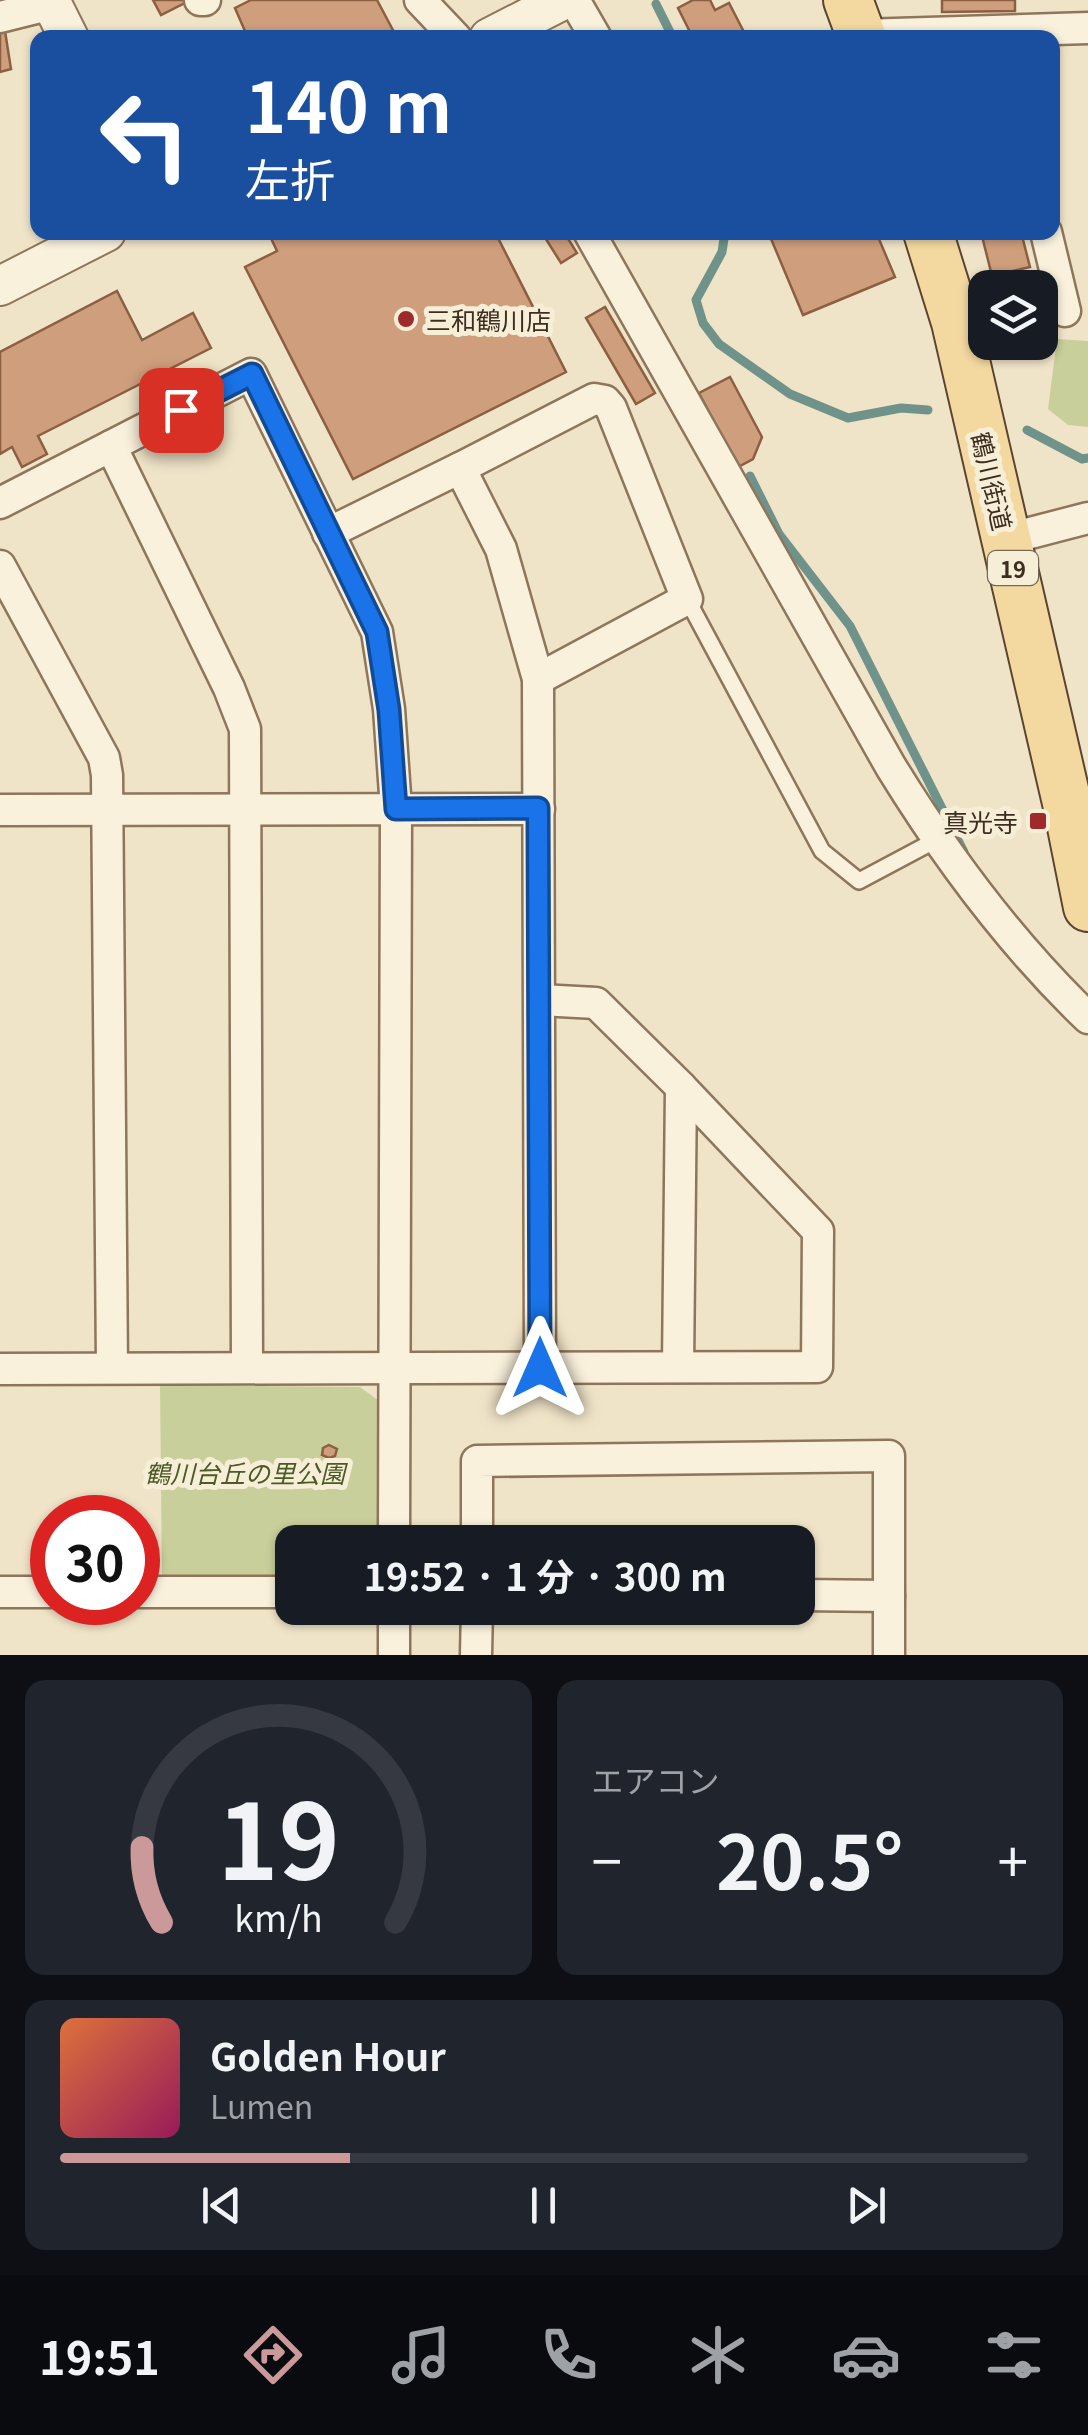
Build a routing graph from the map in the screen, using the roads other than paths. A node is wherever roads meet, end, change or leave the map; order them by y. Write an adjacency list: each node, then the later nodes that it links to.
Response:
1 (420, 0): 9 (street)
2 (563, 0): 10 (street)
3 (574, 0): 11 (street)
4 (51, 2): 5 (street); 8 (street)
5 (0, 17)
6 (857, 24): 12 (street)
7 (1088, 28): 13 (street)
8 (65, 30)
9 (448, 30)
10 (505, 30)
11 (591, 30)
12 (942, 30)
13 (1058, 30)
14 (90, 240): 18 (street)
15 (593, 240): 36 (street)
16 (932, 240): 20 (main road, 鶴川街道 / 19)
17 (1048, 240): 19 (street)
18 (0, 286)
19 (1064, 311)
20 (968, 314)
21 (977, 360): 27 (main road, 鶴川街道 / 19)
22 (111, 446): 24 (street); 26 (street); 35 (street)
23 (460, 468): 26 (street); 29 (street); 30 (street)
24 (0, 503)
25 (1088, 518): 27 (street)
26 (328, 533): 32 (street)
27 (1006, 539): 37 (main road, 鶴川街道 / 19)
28 (0, 566): 34 (street)
29 (687, 599): 30 (street); 36 (lane)
30 (538, 679): 31 (street)
31 (538, 808): 32 (street); 38 (street)
32 (396, 809): 35 (street); 44 (street)
33 (0, 810): 34 (street)
34 (108, 810): 35 (street); 42 (street)
35 (246, 810): 43 (street)
36 (936, 840): 39 (street)
37 (1088, 906)
38 (540, 1000): 40 (street); 45 (street)
39 (1088, 1018)
40 (682, 1087): 41 (street); 41 (street)
41 (678, 1367): 45 (street)
42 (112, 1368): 43 (street); 46 (street)
43 (247, 1368): 44 (street)
44 (395, 1368): 45 (street); 47 (street)
45 (540, 1368)
46 (0, 1369)
47 (394, 1525)
48 (477, 1525): 54 (street)
49 (0, 1592): 50 (street)
50 (30, 1592)
51 (160, 1592): 52 (street)
52 (275, 1592)
53 (815, 1596): 54 (street)
54 (889, 1596): 59 (street)
55 (394, 1625): 57 (street)
56 (477, 1625): 58 (street)
57 (394, 1655)
58 (476, 1655)
59 (889, 1655)

